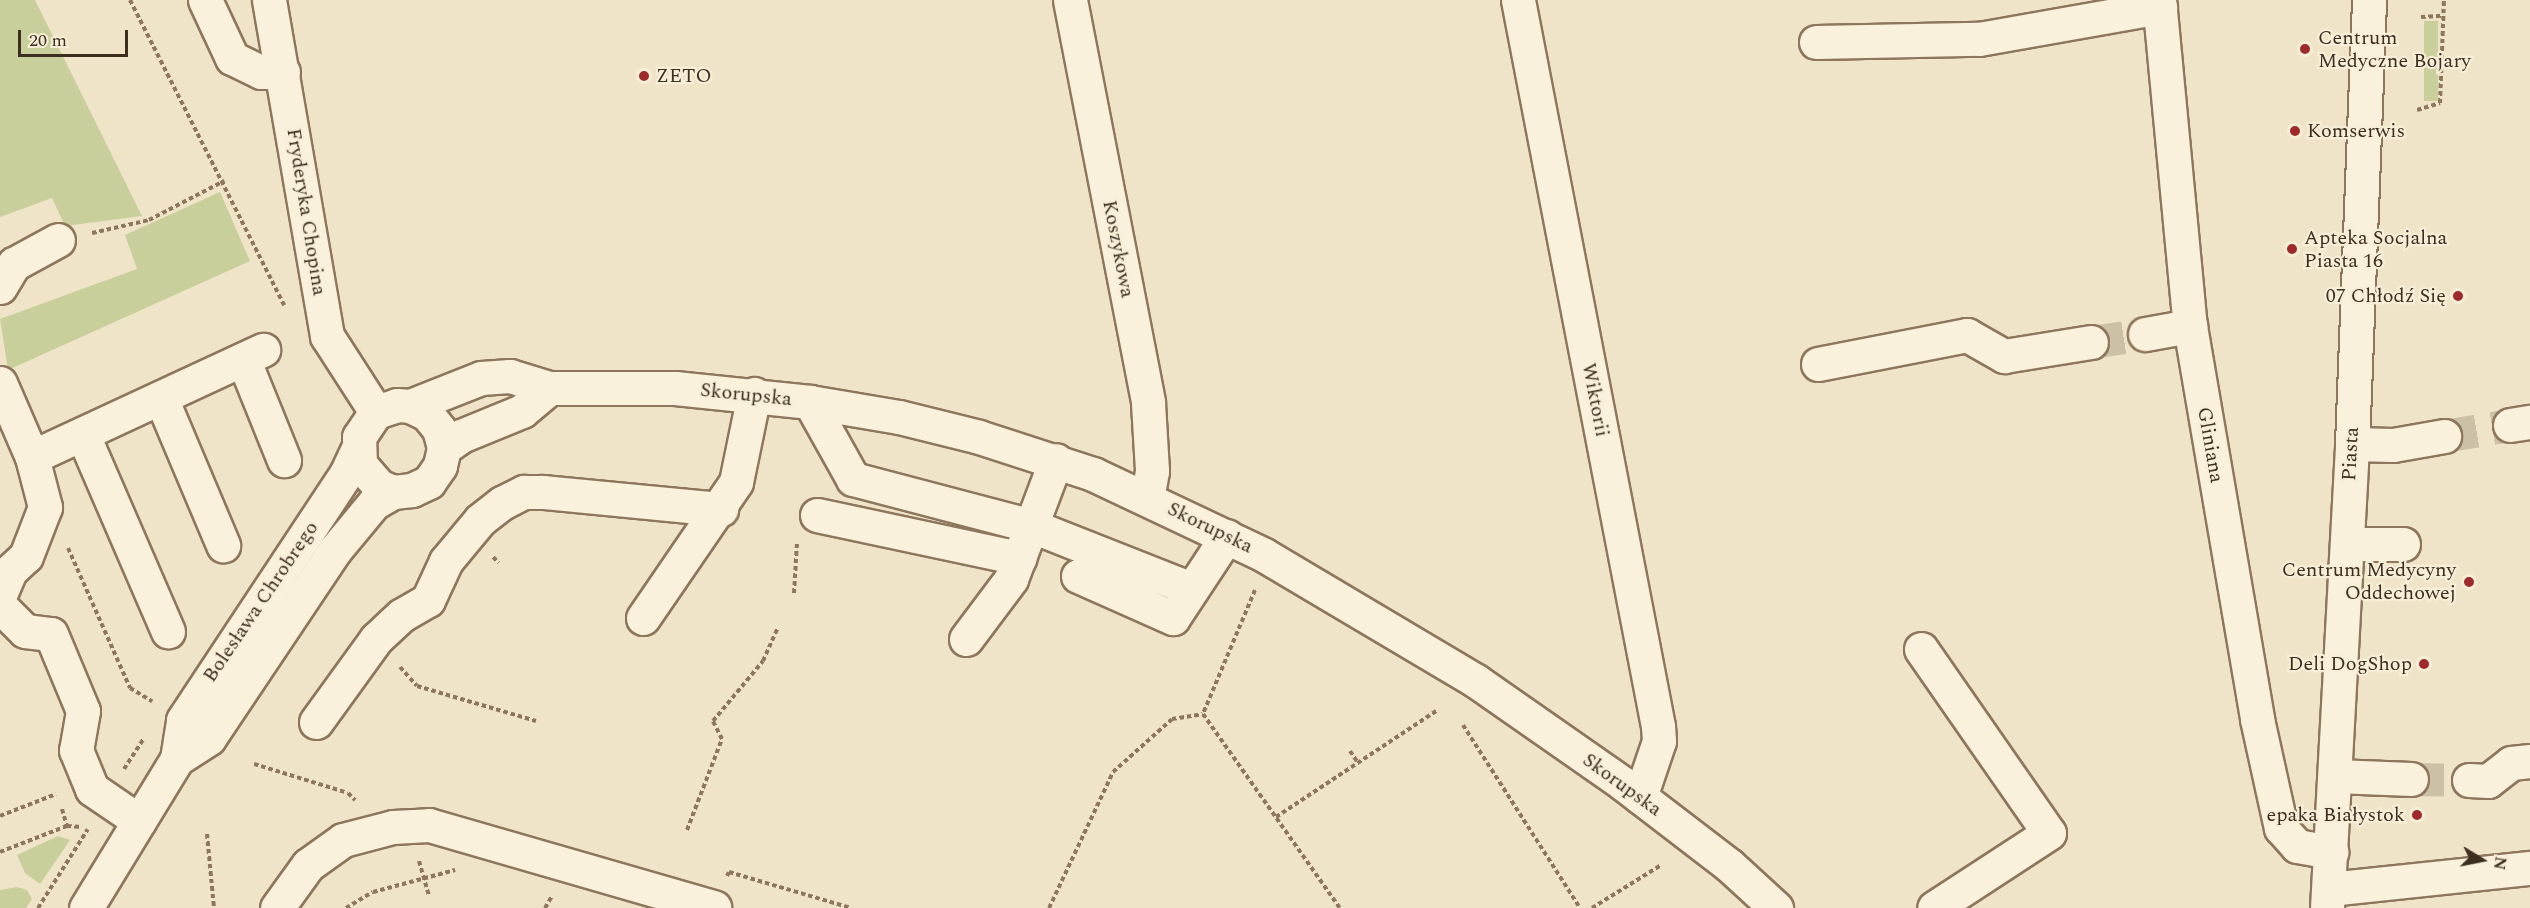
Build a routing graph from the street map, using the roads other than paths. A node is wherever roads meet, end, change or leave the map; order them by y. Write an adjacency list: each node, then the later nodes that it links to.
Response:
1 (205, 0): 8 (street)
2 (269, 0): 8 (street, Fryderyka Chopina)
3 (1070, 0): 31 (street, Koszykowa)
4 (1518, 0): 54 (street, Wiktorii)
5 (2369, 0): 24 (street, Piasta)
6 (2159, 3): 7 (street); 11 (street, Gliniana)
7 (1816, 42)
8 (283, 72): 21 (street, Fryderyka Chopina)
9 (58, 240): 10 (street)
10 (0, 287)
11 (2190, 326): 12 (street); 56 (street, Gliniana)
12 (2145, 334)
13 (2091, 342): 14 (street)
14 (1818, 364)
15 (0, 383): 27 (street)
16 (549, 388): 17 (street, Skorupska); 20 (street, Skorupska); 25 (street)
17 (754, 394): 19 (street, Skorupska); 32 (street)
18 (161, 399): 22 (street); 28 (street); 38 (street)
19 (810, 402): 29 (street, Skorupska); 34 (street)
20 (410, 406): 21 (street); 25 (street)
21 (376, 412): 26 (street)
22 (83, 435): 27 (street); 45 (street)
23 (2444, 436): 24 (street)
24 (2352, 444): 36 (street, Piasta)
25 (444, 448): 30 (street)
26 (357, 450): 30 (street); 49 (street, Bolesława Chrobrego)
27 (33, 458): 42 (street)
28 (284, 460)
29 (1056, 460): 31 (street, Skorupska); 34 (street)
30 (393, 492): 49 (street, Bolesława Chrobrego)
31 (1147, 498): 35 (street, Skorupska)
32 (721, 509): 44 (street); 48 (street)
33 (817, 515): 39 (street)
34 (1032, 526): 39 (street); 41 (street)
35 (1227, 536): 41 (street); 54 (street, Skorupska)
36 (2347, 544): 37 (street); 51 (street, Piasta)
37 (2403, 544)
38 (224, 545)
39 (1019, 558): 46 (street)
40 (1078, 576): 41 (street)
41 (1185, 586)
42 (0, 594)
43 (0, 606): 55 (street)
44 (643, 618)
45 (168, 631)
46 (966, 639)
47 (1921, 649): 64 (street)
48 (316, 722)
49 (177, 759): 55 (street, Bolesława Chrobrego)
50 (2530, 761): 53 (street)
51 (2334, 776): 52 (street); 56 (street, Piasta)
52 (2411, 779)
53 (2469, 780)
54 (1640, 797): 63 (street, Skorupska)
55 (139, 821): 61 (street, Bolesława Chrobrego)
56 (2331, 852): 58 (street, Piasta)
57 (2530, 868): 58 (street)
58 (2328, 899)
59 (678, 902): 60 (street); 62 (street)
60 (714, 907)
61 (86, 908)
62 (277, 908)
63 (1776, 908)
64 (1934, 908)

